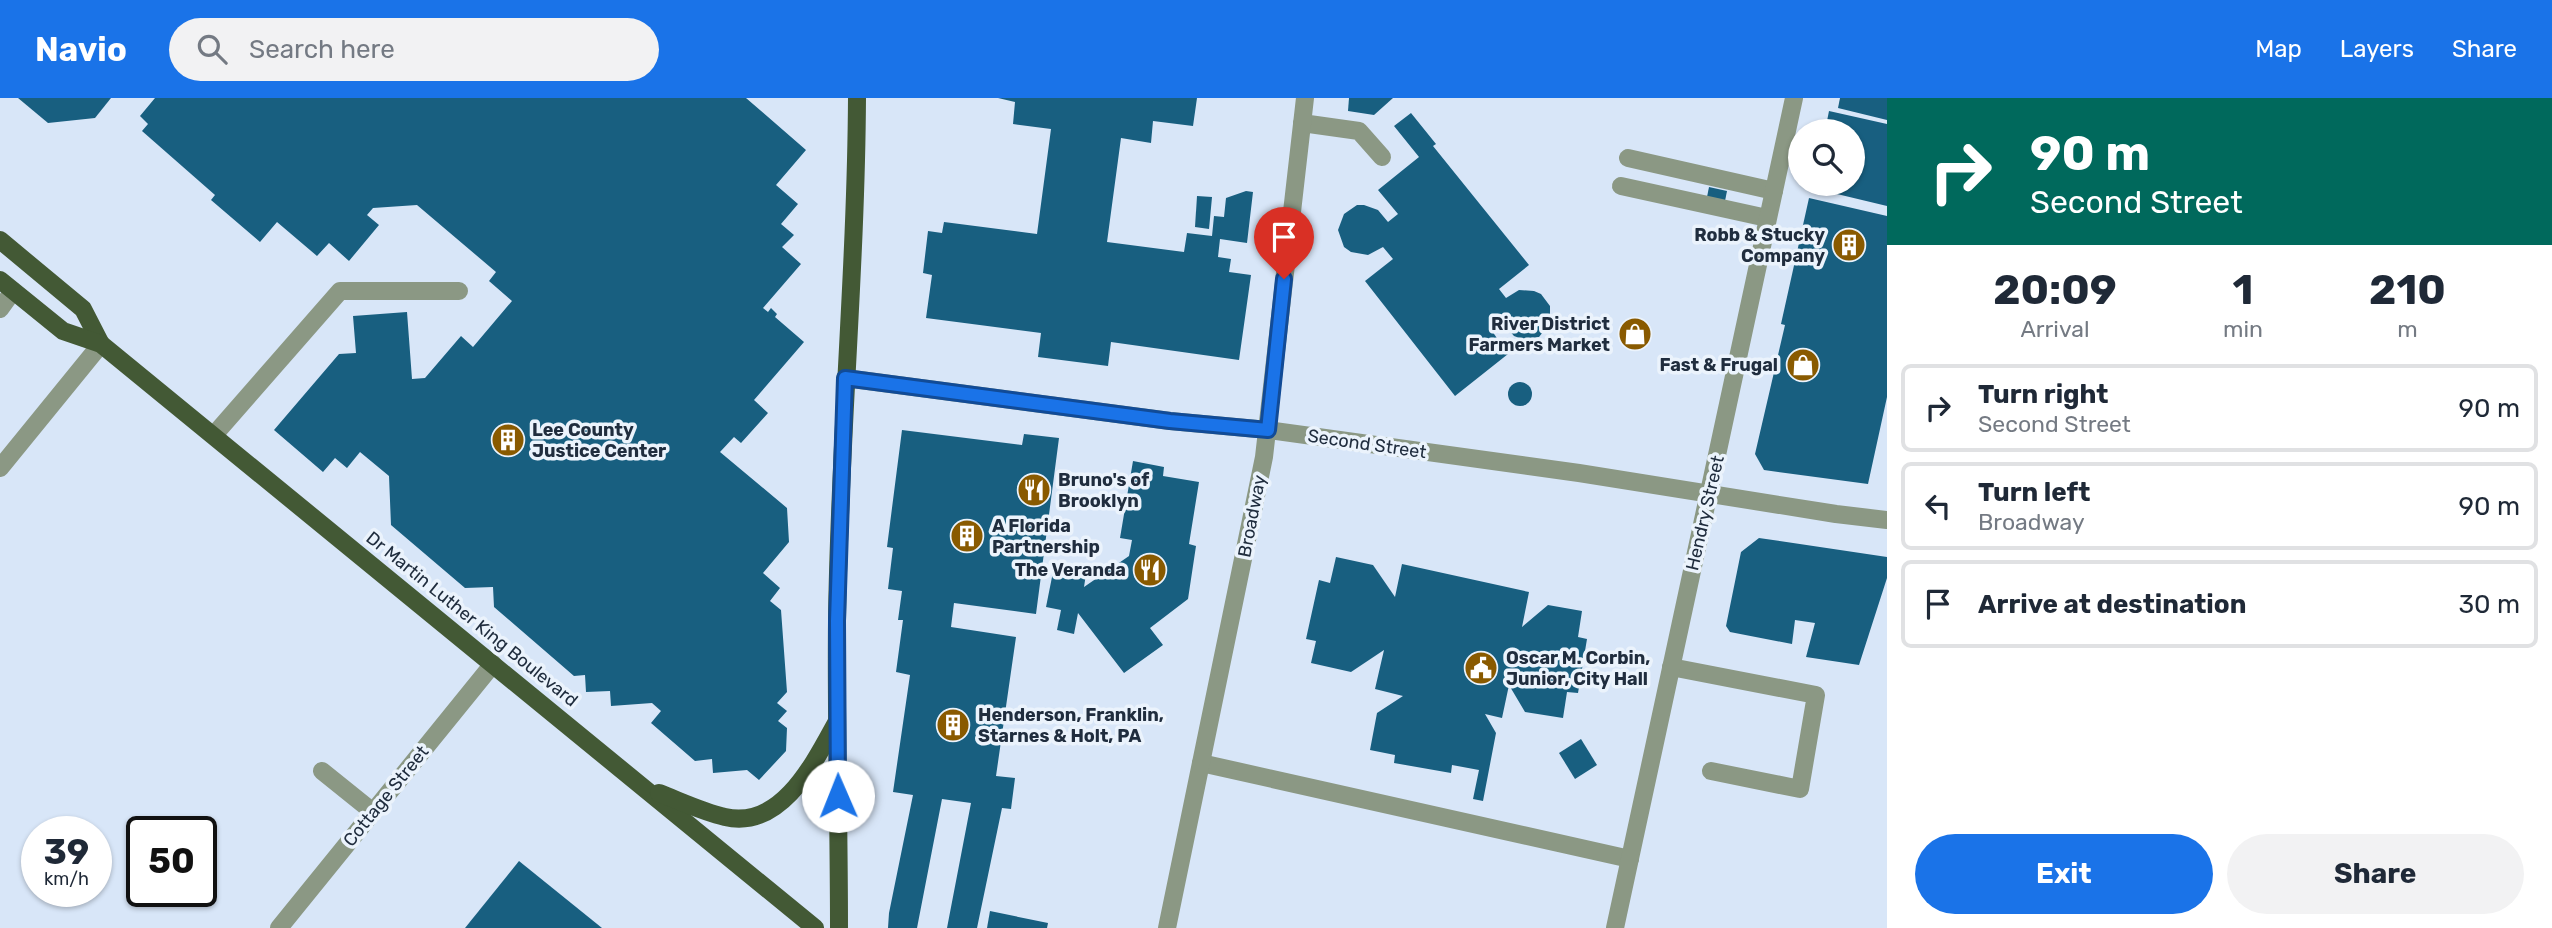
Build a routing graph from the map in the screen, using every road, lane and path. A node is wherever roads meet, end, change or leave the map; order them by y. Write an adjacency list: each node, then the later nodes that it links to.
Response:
1 (857, 98): 15 (main road)
2 (1305, 98): 4 (street, Broadway)
3 (1794, 98): 8 (street, Hendry Street)
4 (1302, 122): 5 (street); 16 (street, Broadway)
5 (1382, 157)
6 (1628, 158): 8 (street)
7 (1621, 186): 9 (street)
8 (1774, 191): 9 (street, Hendry Street)
9 (1767, 218): 19 (street, Hendry Street)
10 (0, 240): 14 (main road, Dr Martin Luther King Boulevard)
11 (7, 286): 13 (street); 14 (main road, Dr Martin Luther King Boulevard)
12 (459, 291): 17 (street)
13 (0, 309)
14 (101, 344): 17 (main road, Dr Martin Luther King Boulevard); 18 (street)
15 (845, 378): 16 (street, Second Street); 23 (main road)
16 (1268, 430): 19 (street, Second Street); 24 (street, Broadway)
17 (214, 435): 21 (main road, Dr Martin Luther King Boulevard)
18 (0, 468)
19 (1710, 493): 20 (street, Second Street); 22 (street, Hendry Street)
20 (1887, 520)
21 (494, 664): 27 (main road, Dr Martin Luther King Boulevard); 28 (street, Cottage Street)
22 (1671, 667): 26 (street); 29 (street, Hendry Street)
23 (838, 720): 27 (main road); 32 (main road)
24 (1201, 763): 29 (street); 33 (street, Broadway)
25 (322, 771): 28 (street)
26 (1711, 771)
27 (645, 789): 31 (main road, Dr Martin Luther King Boulevard)
28 (373, 812): 30 (street, Cottage Street)
29 (1630, 859): 34 (street, Hendry Street)
30 (279, 928)
31 (815, 928)
32 (839, 928)
33 (1167, 928)
34 (1615, 928)

